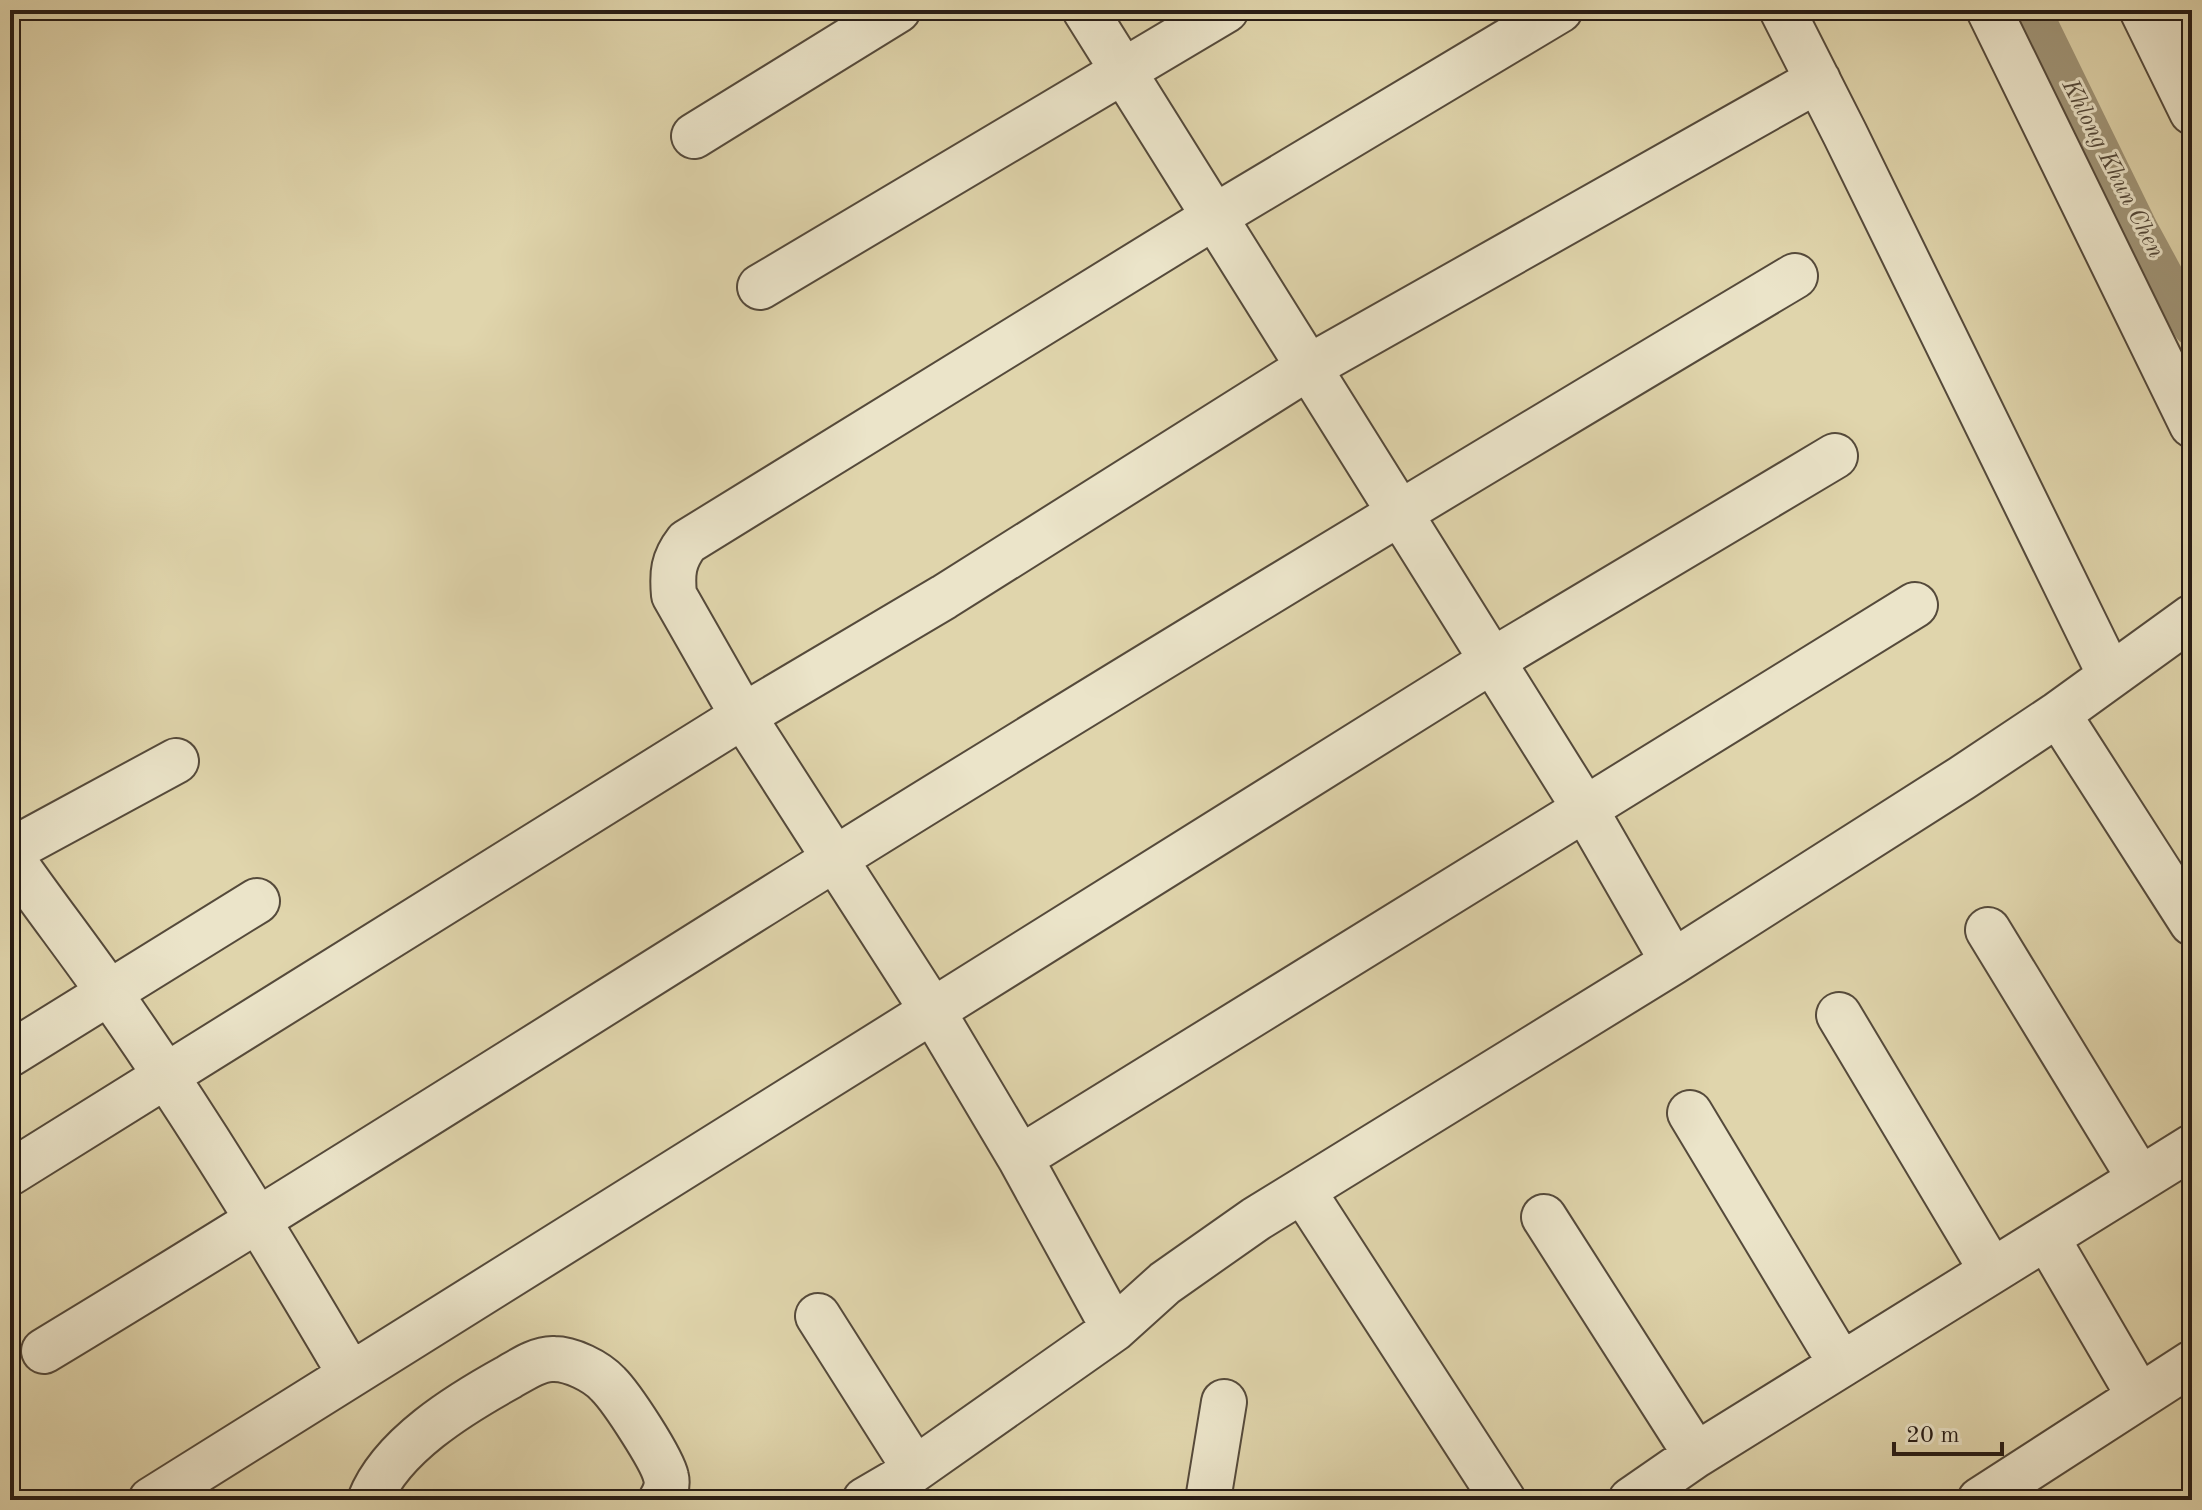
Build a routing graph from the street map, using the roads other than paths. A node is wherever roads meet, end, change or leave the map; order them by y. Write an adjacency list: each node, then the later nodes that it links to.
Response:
1 (898, 10): 12 (street)
2 (1085, 10): 9 (street)
3 (1226, 10): 9 (street)
4 (1560, 10): 13 (street)
5 (1782, 10): 10 (street)
6 (1989, 10): 17 (street)
7 (2192, 11): 8 (street)
8 (2148, 21): 11 (street)
9 (1124, 71): 13 (street); 15 (street)
10 (1818, 80): 16 (street); 23 (street)
11 (2192, 112)
12 (694, 136)
13 (1214, 217): 16 (street); 25 (street)
14 (1795, 276): 19 (street)
15 (760, 287)
16 (1309, 367): 19 (street); 25 (street)
17 (2192, 425)
18 (1835, 456): 22 (street)
19 (1399, 512): 22 (street); 29 (street)
20 (1915, 605): 27 (street)
21 (2192, 617): 23 (street)
22 (1493, 660): 27 (street); 35 (street)
23 (2110, 675): 24 (street)
24 (2058, 714): 31 (street); 33 (street)
25 (743, 716): 29 (street); 38 (street)
26 (176, 761): 28 (street)
27 (1585, 809): 33 (street); 41 (street)
28 (10, 853): 34 (street)
29 (835, 859): 35 (street); 46 (street)
30 (257, 901): 34 (street)
31 (2192, 923)
32 (1988, 930): 43 (street)
33 (1673, 962): 44 (street)
34 (110, 994): 37 (street); 38 (street)
35 (932, 1010): 41 (street); 54 (street)
36 (1839, 1015): 48 (street)
37 (10, 1054)
38 (165, 1076): 42 (street); 46 (street)
39 (1690, 1113): 53 (street)
40 (2192, 1147): 43 (street)
41 (1020, 1158): 50 (street)
42 (10, 1173)
43 (2140, 1179): 47 (street)
44 (1303, 1191): 50 (street); 64 (street)
45 (1544, 1217): 57 (street)
46 (260, 1221): 51 (street); 54 (street)
47 (2047, 1238): 48 (street); 55 (street)
48 (1992, 1271): 53 (street)
49 (818, 1316): 58 (street)
50 (1114, 1329): 58 (street)
51 (44, 1351)
52 (2192, 1363): 55 (street)
53 (1841, 1364): 57 (street)
54 (350, 1374): 59 (street)
55 (2139, 1396): 66 (street)
56 (1224, 1402): 63 (street)
57 (1696, 1455): 65 (street)
58 (915, 1469): 62 (street)
59 (151, 1500)
60 (370, 1500): 61 (street)
61 (661, 1500)
62 (865, 1500)
63 (1208, 1500)
64 (1503, 1500)
65 (1631, 1500)
66 (1980, 1500)

